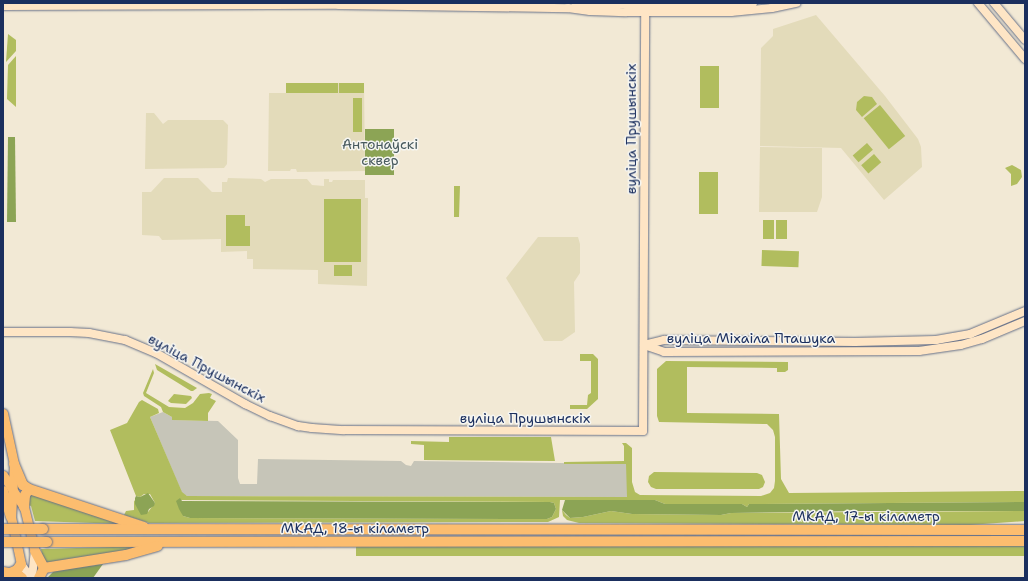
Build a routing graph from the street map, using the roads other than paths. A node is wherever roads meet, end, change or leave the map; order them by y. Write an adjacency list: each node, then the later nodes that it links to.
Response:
1 (753, 3): 6 (street)
2 (796, 3): 6 (street)
3 (978, 3): 8 (street)
4 (994, 3): 7 (street)
5 (3, 6): 6 (street)
6 (644, 6): 12 (street, вуліца Прушынскіх)
7 (1025, 40)
8 (1025, 60)
9 (1025, 311): 12 (street, вуліца Міхаіла Пташука)
10 (1025, 321): 12 (street, вуліца Міхаіла Пташука)
11 (3, 332): 12 (street, вуліца Прушынскіх)
12 (644, 345)
13 (3, 413): 14 (main road)
14 (14, 464): 16 (highway); 17 (main road)
15 (3, 475): 17 (main road)
16 (29, 489): 18 (highway); 21 (highway)
17 (8, 491): 18 (main road); 19 (highway)
18 (24, 507): 27 (main road)
19 (11, 517): 28 (main road)
20 (3, 529): 21 (highway, МКАД, 18-ы кіламетр, bridge)
21 (156, 530): 23 (highway, МКАД, 18-ы кіламетр)
22 (1025, 530): 23 (highway, МКАД, 17-ы кіламетр)
23 (707, 535): 24 (highway, МКАД, 17-ы кіламетр); 26 (highway, МКАД, 18-ы кіламетр)
24 (1025, 541)
25 (3, 542): 26 (highway, МКАД, 18-ы кіламетр, bridge)
26 (185, 543): 29 (highway)
27 (35, 551): 29 (highway); 32 (street)
28 (21, 564): 30 (highway); 32 (street)
29 (44, 568): 33 (highway)
30 (7, 572): 31 (highway)
31 (22, 578)
32 (32, 578)
33 (39, 578)

